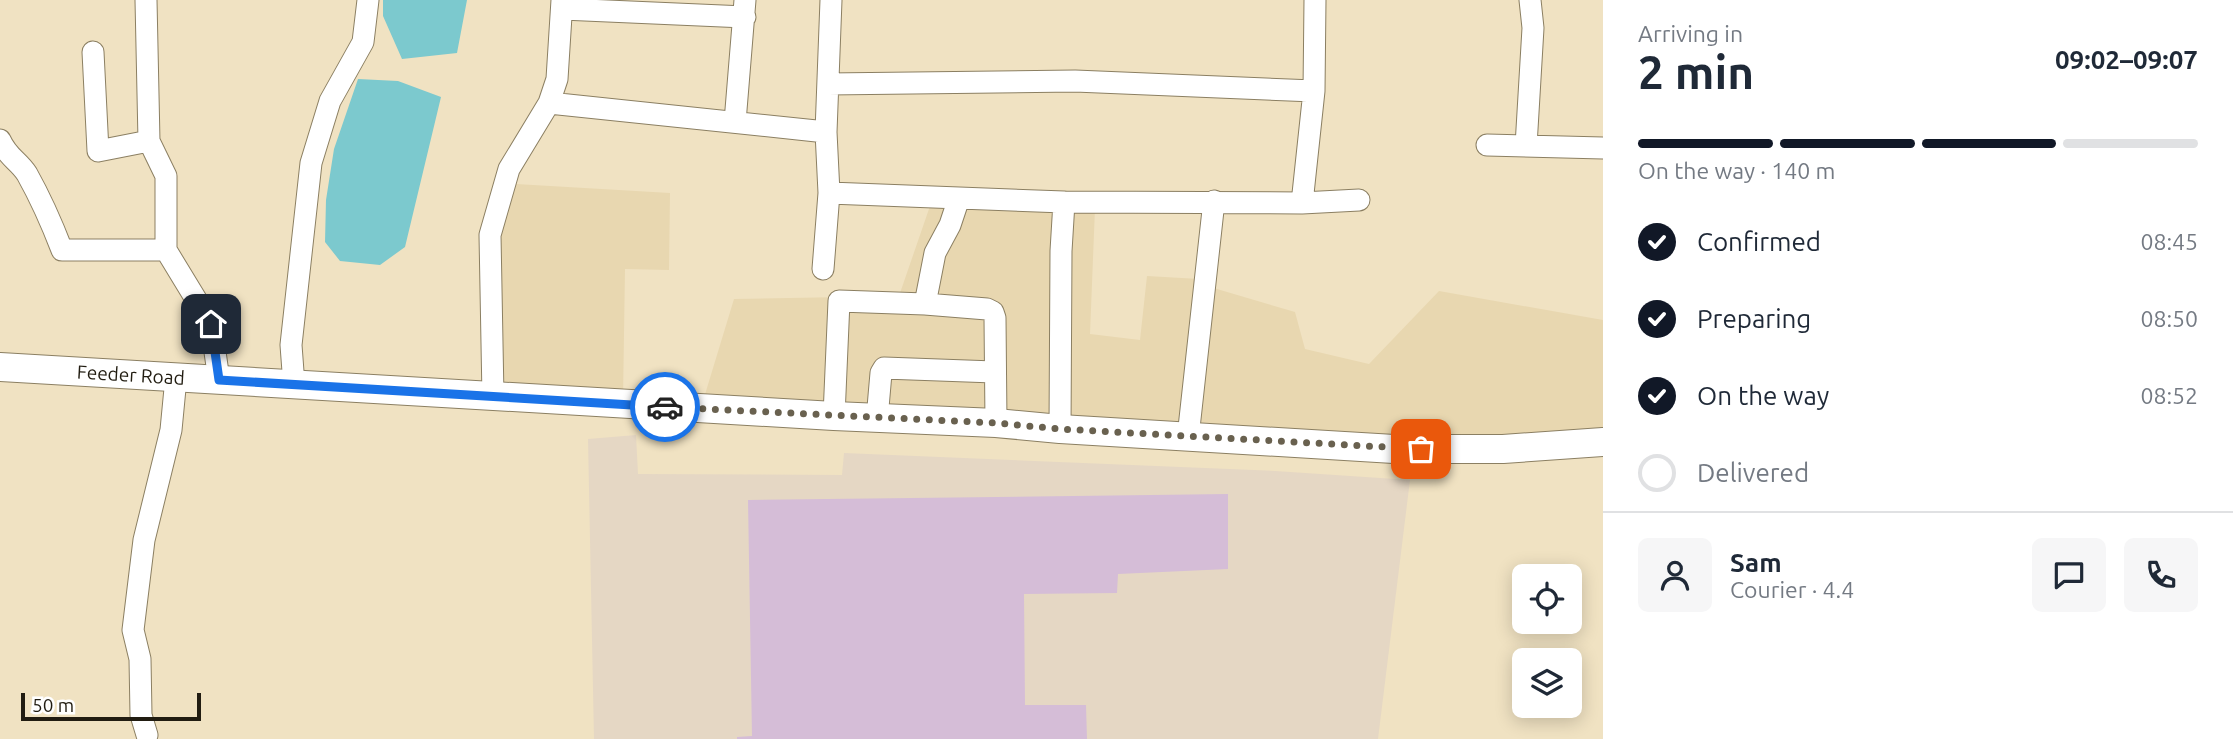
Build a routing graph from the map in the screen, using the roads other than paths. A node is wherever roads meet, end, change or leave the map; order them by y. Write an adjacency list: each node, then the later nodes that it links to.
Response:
1 (146, 0): 15 (street)
2 (369, 0): 32 (street)
3 (831, 0): 9 (street)
4 (1315, 0): 10 (street)
5 (1530, 0): 17 (street)
6 (562, 4): 7 (street); 11 (street)
7 (745, 8): 12 (street)
8 (93, 52): 15 (street)
9 (828, 84): 10 (street); 13 (street)
10 (1314, 92): 24 (street)
11 (549, 103): 12 (street); 33 (street)
12 (735, 122): 13 (street)
13 (826, 132): 19 (street)
14 (0, 139): 25 (street)
15 (149, 141): 25 (street)
16 (1487, 145): 17 (street)
17 (1526, 146): 18 (street)
18 (1603, 148)
19 (829, 193): 20 (street); 26 (street)
20 (959, 198): 23 (street); 27 (street)
21 (1359, 200): 24 (street)
22 (1214, 201): 23 (street); 24 (street); 38 (street)
23 (1064, 202): 37 (street)
24 (1302, 203)
25 (166, 250): 31 (street)
26 (822, 269)
27 (925, 304): 29 (street); 34 (street)
28 (0, 367): 30 (street, Feeder Road)
29 (994, 372): 35 (street); 36 (street)
30 (176, 378): 31 (street, Feeder Road); 40 (street)
31 (219, 380): 32 (street, Feeder Road)
32 (294, 385): 33 (street, Feeder Road)
33 (492, 397): 34 (street, Feeder Road)
34 (834, 416): 35 (street, Feeder Road)
35 (877, 418): 36 (street, Feeder Road)
36 (996, 423): 37 (street, Feeder Road)
37 (1060, 429): 38 (street, Feeder Road)
38 (1188, 436): 39 (street, Feeder Road)
39 (1603, 442)
40 (146, 735)

